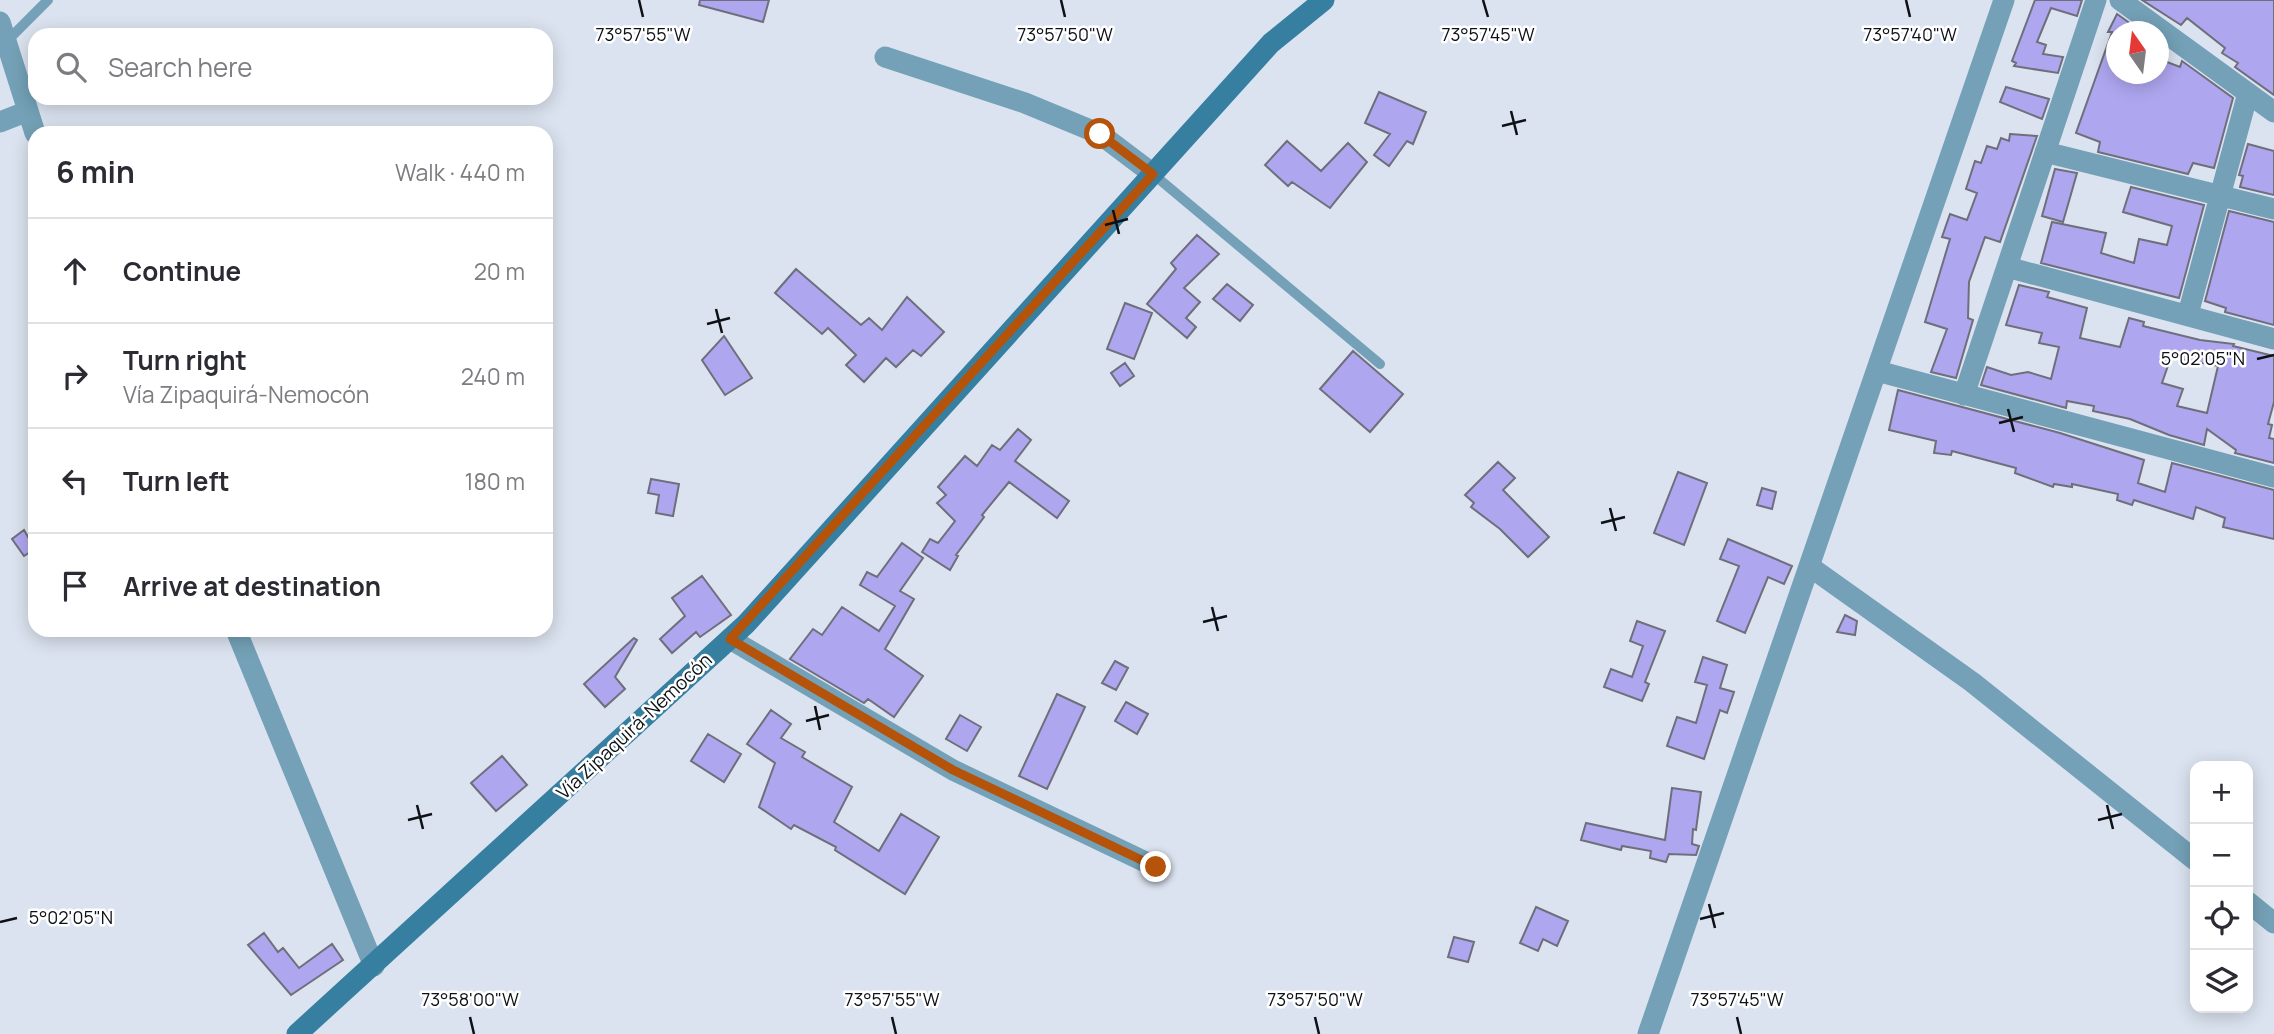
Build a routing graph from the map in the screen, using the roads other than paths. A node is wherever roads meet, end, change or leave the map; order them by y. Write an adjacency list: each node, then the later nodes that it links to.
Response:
1 (48, 0): 6 (lane)
2 (1324, 0): 14 (main road, Vía Zipaquirá-Nemocón)
3 (2004, 0): 21 (street)
4 (2096, 0): 13 (street)
5 (2120, 0): 8 (street)
6 (4, 32): 9 (street)
7 (885, 57): 14 (street)
8 (2248, 93): 10 (street); 15 (street)
9 (28, 111): 11 (street); 12 (street)
10 (2274, 112)
11 (0, 122)
12 (33, 126)
13 (2045, 152): 15 (street); 17 (street)
14 (1153, 174): 20 (lane); 26 (main road, Vía Zipaquirá-Nemocón)
15 (2219, 196): 16 (street); 18 (street)
16 (2274, 209)
17 (2007, 267): 18 (street); 22 (street)
18 (2188, 314): 19 (street)
19 (2274, 339)
20 (1380, 363)
21 (1877, 371): 22 (street); 24 (street)
22 (1964, 394): 23 (street)
23 (2274, 477)
24 (1809, 566): 27 (street); 33 (street)
25 (239, 637): 31 (street)
26 (730, 639): 28 (street); 31 (main road, Vía Zipaquirá-Nemocón)
27 (2190, 856)
28 (1156, 867)
29 (2253, 906): 30 (street)
30 (2274, 923)
31 (374, 966): 32 (main road, Vía Zipaquirá-Nemocón)
32 (297, 1034)
33 (1648, 1034)

